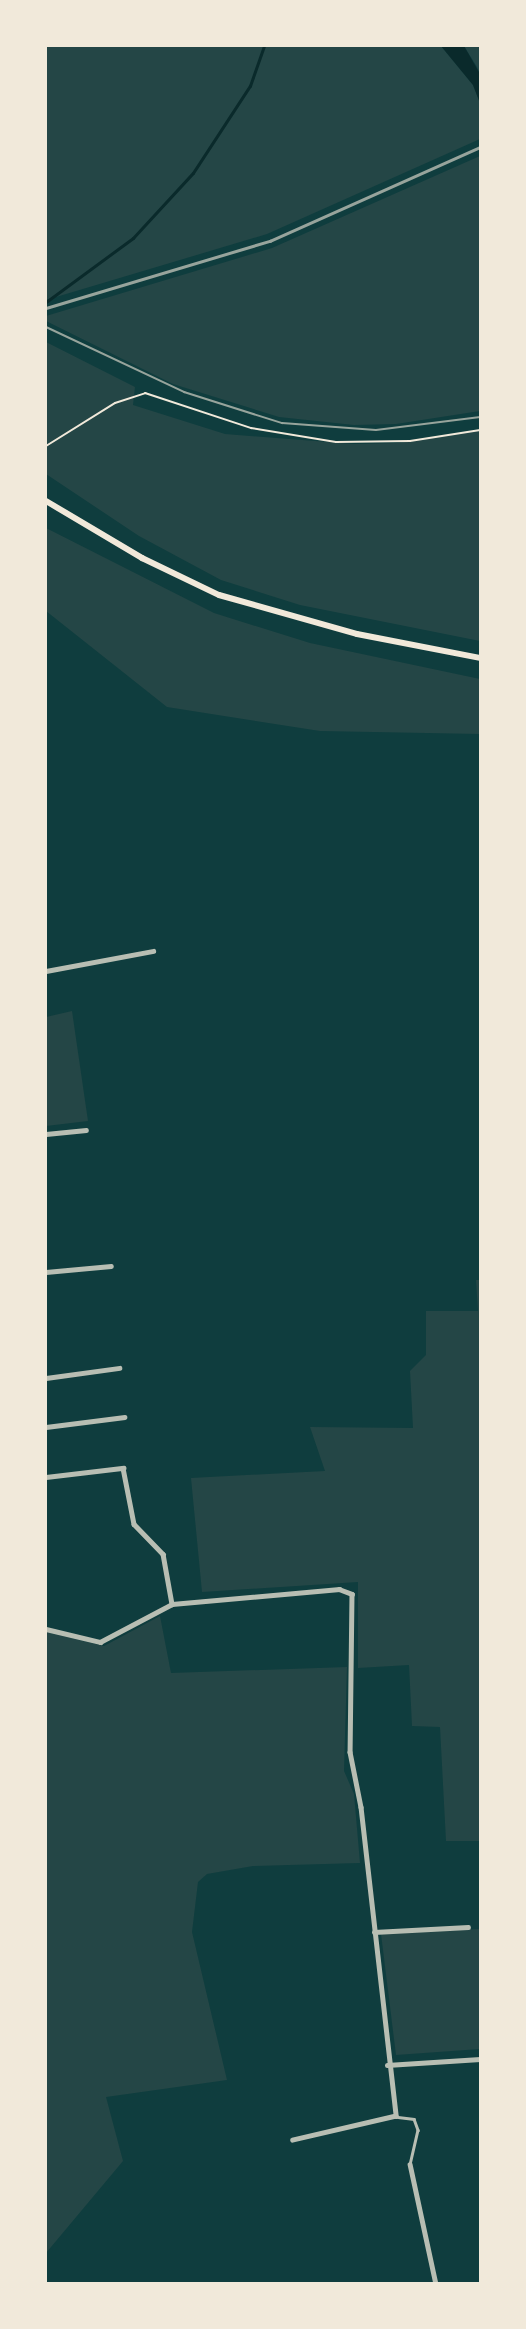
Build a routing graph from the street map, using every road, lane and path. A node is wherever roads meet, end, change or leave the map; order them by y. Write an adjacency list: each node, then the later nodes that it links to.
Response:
1 (481, 430): 2 (path)
2 (46, 446)
3 (46, 501): 4 (main road)
4 (481, 658)
5 (153, 951): 6 (street)
6 (46, 971)
7 (86, 1130): 8 (street)
8 (46, 1135)
9 (111, 1266): 10 (street)
10 (46, 1272)
11 (119, 1368): 12 (street)
12 (46, 1378)
13 (124, 1417): 14 (street)
14 (46, 1427)
15 (46, 1477): 16 (street)
16 (172, 1604): 17 (street); 19 (street)
17 (46, 1629)
18 (468, 1927): 19 (street)
19 (374, 1932): 21 (street)
20 (481, 2059): 21 (street)
21 (387, 2066): 22 (street)
22 (396, 2116): 23 (street); 24 (lane)
23 (293, 2140)
24 (410, 2164): 25 (street)
25 (436, 2284)

